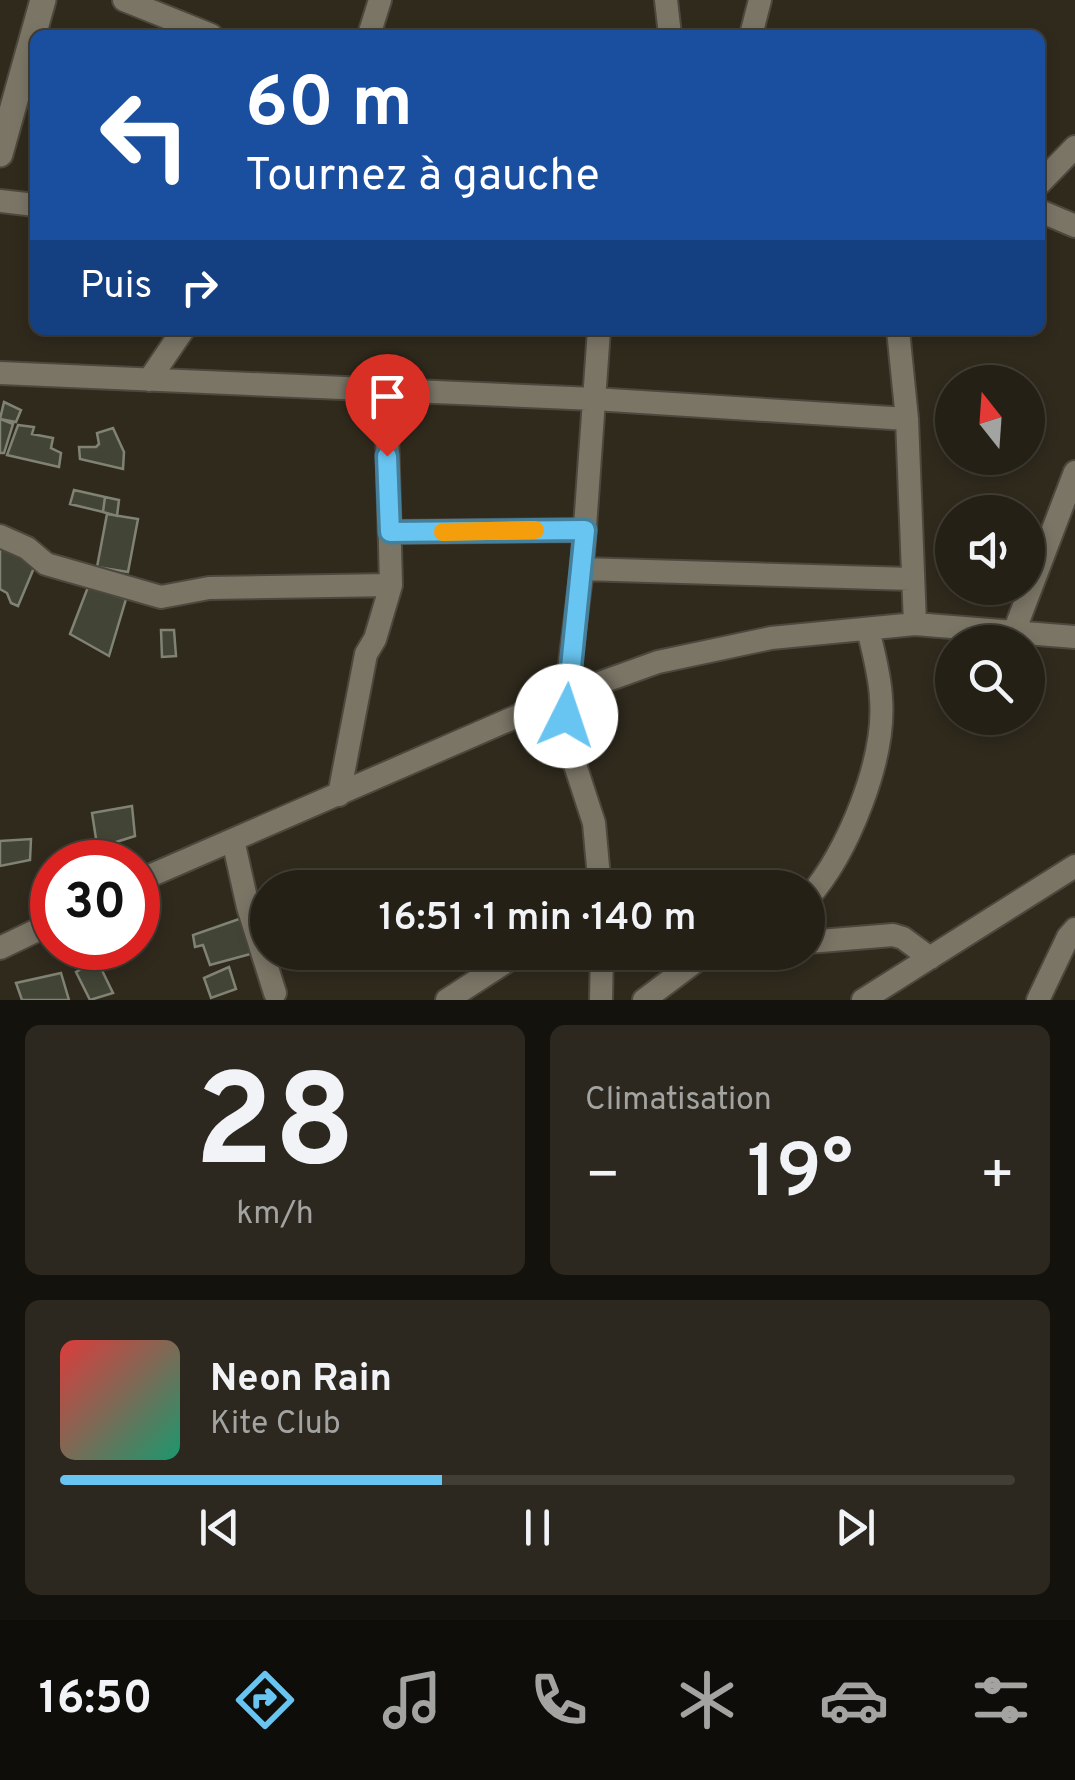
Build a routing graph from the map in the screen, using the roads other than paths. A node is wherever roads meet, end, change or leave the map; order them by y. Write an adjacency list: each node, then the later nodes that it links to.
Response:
1 (43, 0): 6 (street)
2 (124, 0): 7 (street)
3 (380, 0): 8 (street)
4 (666, 0): 9 (street)
5 (760, 0): 10 (street)
6 (35, 30)
7 (199, 30)
8 (371, 30)
9 (669, 30)
10 (752, 30)
11 (30, 47): 13 (street)
12 (1075, 148): 14 (street)
13 (0, 154)
14 (1045, 179)
15 (0, 201): 16 (street)
16 (30, 204)
17 (1045, 213): 18 (street)
18 (1075, 226)
19 (180, 335): 23 (street)
20 (599, 335): 25 (street)
21 (899, 335): 26 (street)
22 (0, 373): 23 (street)
23 (149, 380): 24 (street)
24 (386, 392): 25 (street); 29 (street)
25 (594, 399): 26 (street); 28 (street)
26 (907, 419): 32 (street)
27 (1075, 472): 35 (street)
28 (585, 530): 29 (street); 31 (street)
29 (390, 532): 33 (street)
30 (0, 536): 33 (street)
31 (582, 569): 32 (street); 40 (street)
32 (911, 579): 34 (street)
33 (391, 585): 41 (street)
34 (915, 624): 36 (street); 37 (street)
35 (1017, 625)
36 (935, 626)
37 (868, 629): 40 (street); 46 (street)
38 (1045, 635): 39 (street)
39 (1075, 637)
40 (566, 695): 41 (street); 44 (street)
41 (338, 795): 42 (street)
42 (233, 840): 45 (street); 56 (street)
43 (1075, 866): 51 (street)
44 (598, 870)
45 (160, 872)
46 (825, 878)
47 (1075, 929): 61 (street)
48 (30, 934): 50 (street)
49 (825, 941): 51 (street)
50 (0, 948)
51 (930, 958): 60 (street)
52 (498, 970): 55 (street)
53 (602, 970): 58 (street)
54 (684, 970): 59 (street)
55 (469, 992): 57 (street)
56 (275, 993)
57 (446, 1000)
58 (601, 1000)
59 (644, 1000)
60 (862, 1000)
61 (1038, 1000)

